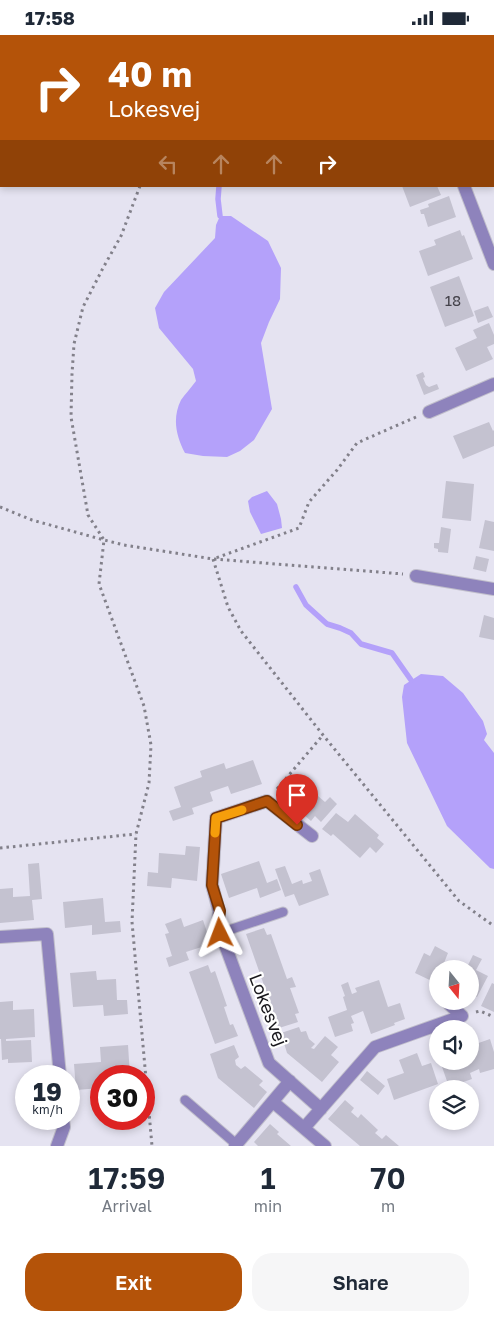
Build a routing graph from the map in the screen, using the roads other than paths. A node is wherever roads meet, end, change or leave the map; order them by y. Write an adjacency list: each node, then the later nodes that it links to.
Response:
1 (464, 187): 2 (street)
2 (494, 264)
3 (494, 383): 4 (street)
4 (428, 412)
5 (416, 576): 6 (street)
6 (494, 589)
7 (312, 836): 9 (street, Lokesvej)
8 (283, 912): 9 (lane)
9 (220, 933): 13 (street, Lokesvej)
10 (0, 937): 12 (street)
11 (456, 1010): 16 (street)
12 (59, 1065)
13 (290, 1081): 15 (street); 16 (street, Lokesvej)
14 (185, 1100): 19 (lane)
15 (273, 1102): 17 (street); 19 (street)
16 (321, 1109): 17 (street)
17 (304, 1128): 21 (street)
18 (63, 1130): 20 (street)
19 (235, 1145)
20 (57, 1146)
21 (325, 1146)

